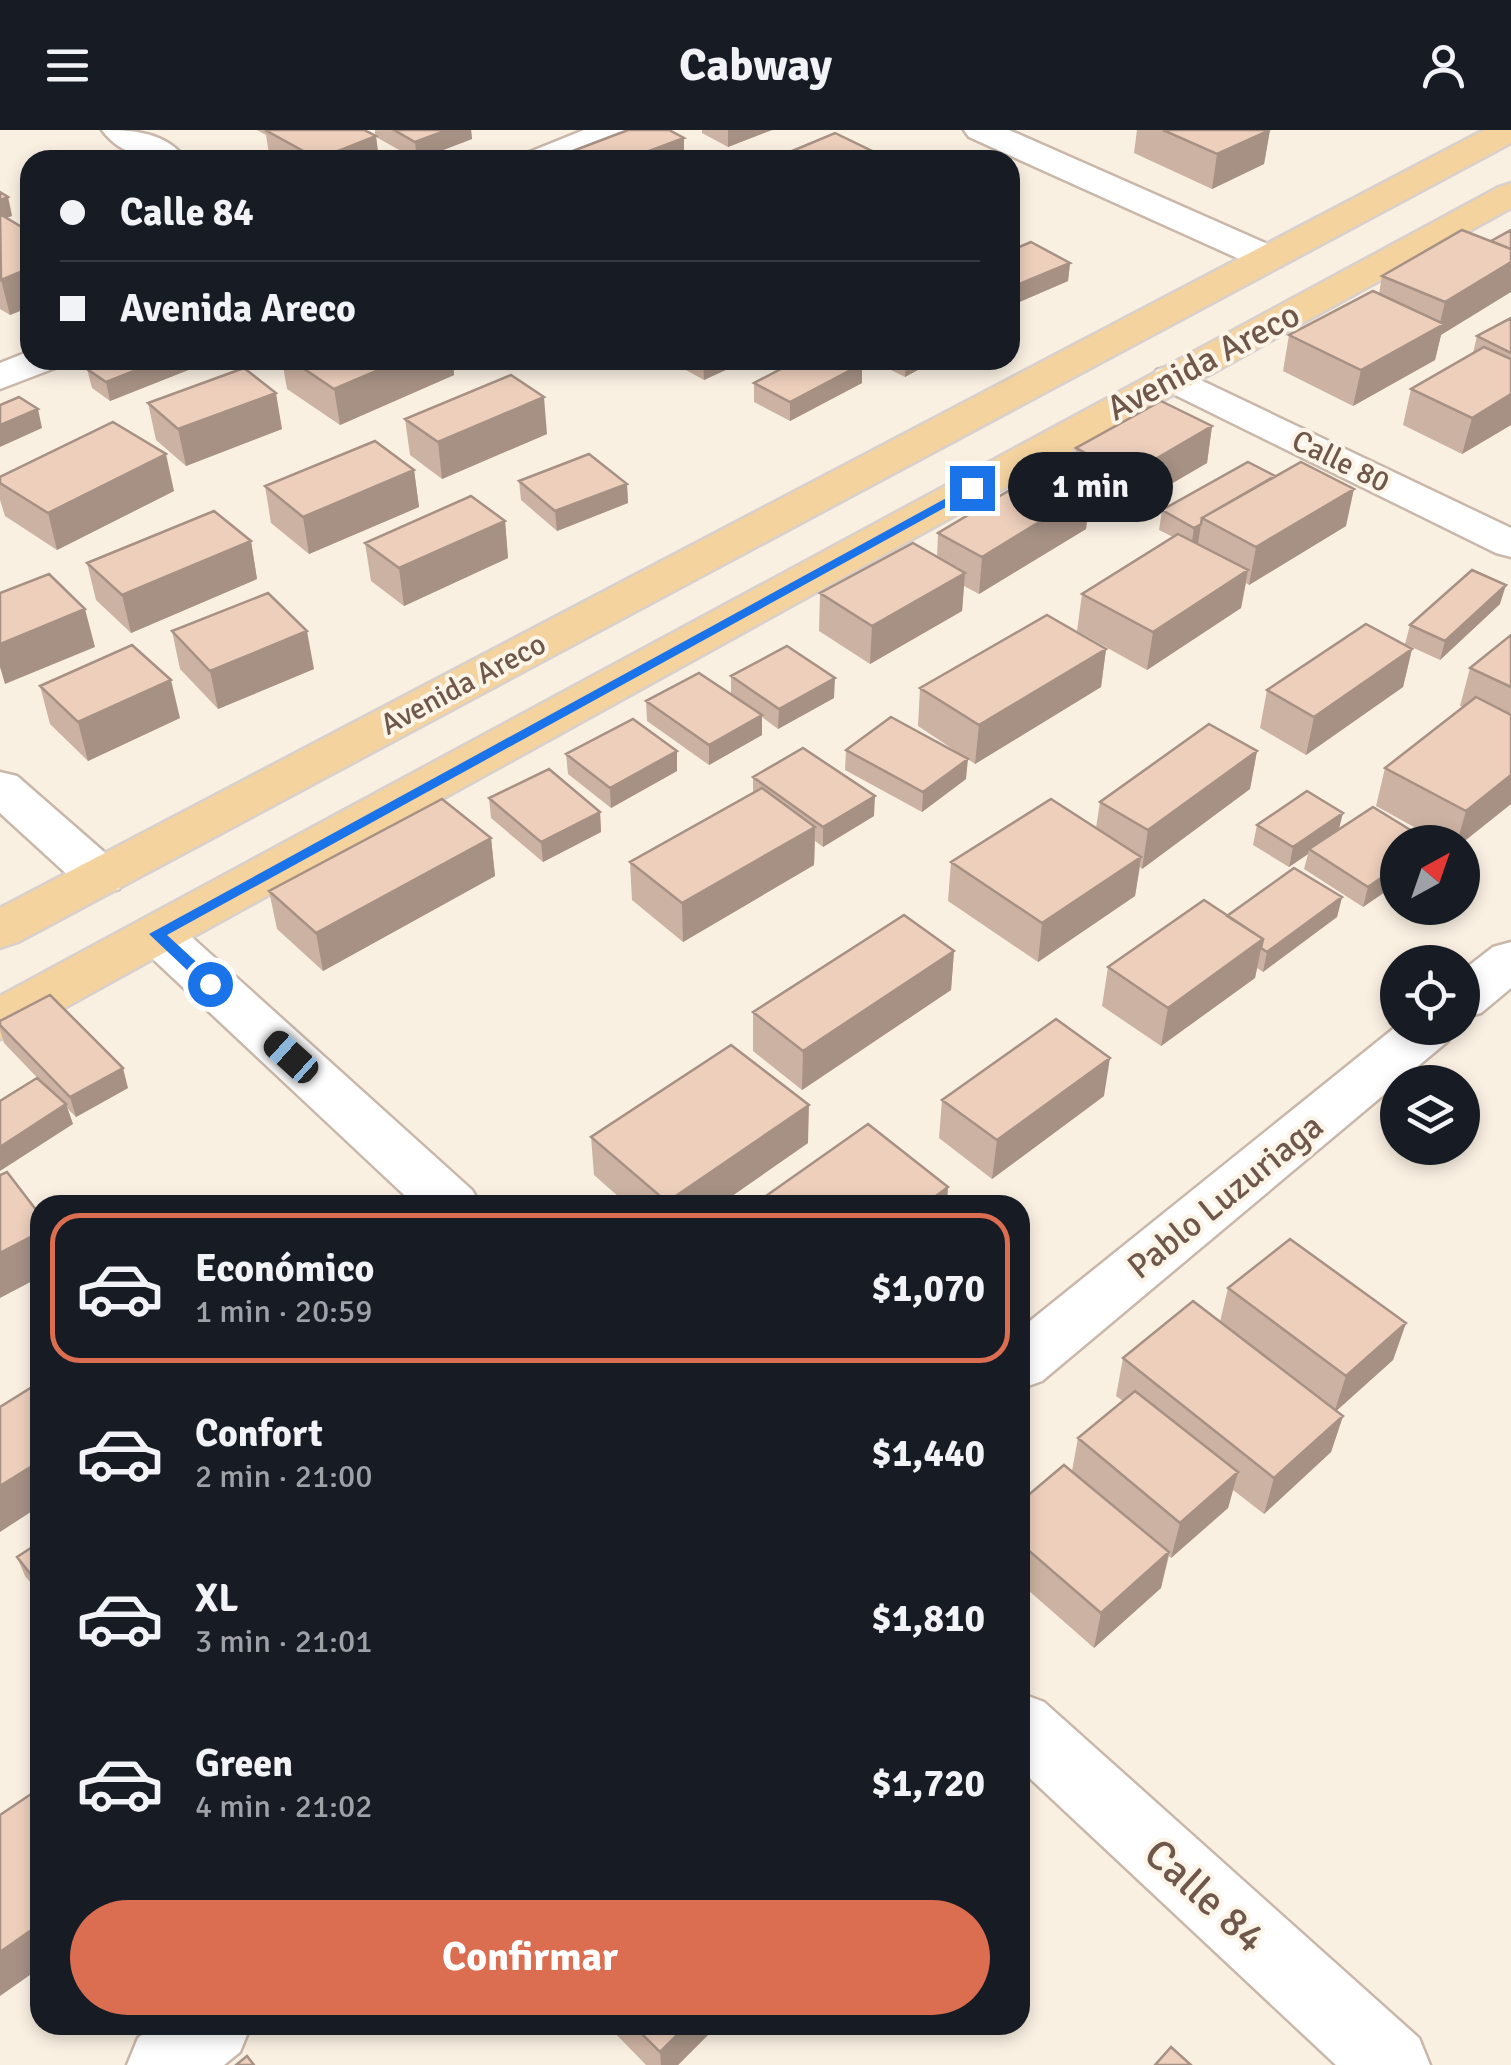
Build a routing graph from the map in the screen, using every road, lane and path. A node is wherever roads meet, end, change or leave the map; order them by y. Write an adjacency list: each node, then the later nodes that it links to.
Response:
1 (118, 130): 5 (street)
2 (614, 130): 6 (street)
3 (980, 130): 8 (street)
4 (1510, 130): 8 (main road, Avenida Areco)
5 (152, 150)
6 (564, 150)
7 (1511, 194): 9 (main road, Avenida Areco)
8 (1268, 258): 12 (main road, Avenida Areco)
9 (1170, 378): 10 (street, Calle 80); 14 (main road, Avenida Areco)
10 (1511, 544)
11 (0, 787): 12 (street)
12 (101, 876): 13 (main road, Avenida Areco)
13 (0, 930)
14 (157, 934): 17 (main road, Avenida Areco); 19 (street)
15 (1511, 960): 16 (street)
16 (1480, 985)
17 (0, 1020)
18 (1408, 1045): 20 (street, Pablo Luzuriaga)
19 (441, 1195)
20 (1030, 1356)
21 (1030, 1733): 24 (street, Calle 84)
22 (201, 2035): 23 (street)
23 (164, 2065)
24 (1392, 2065)

